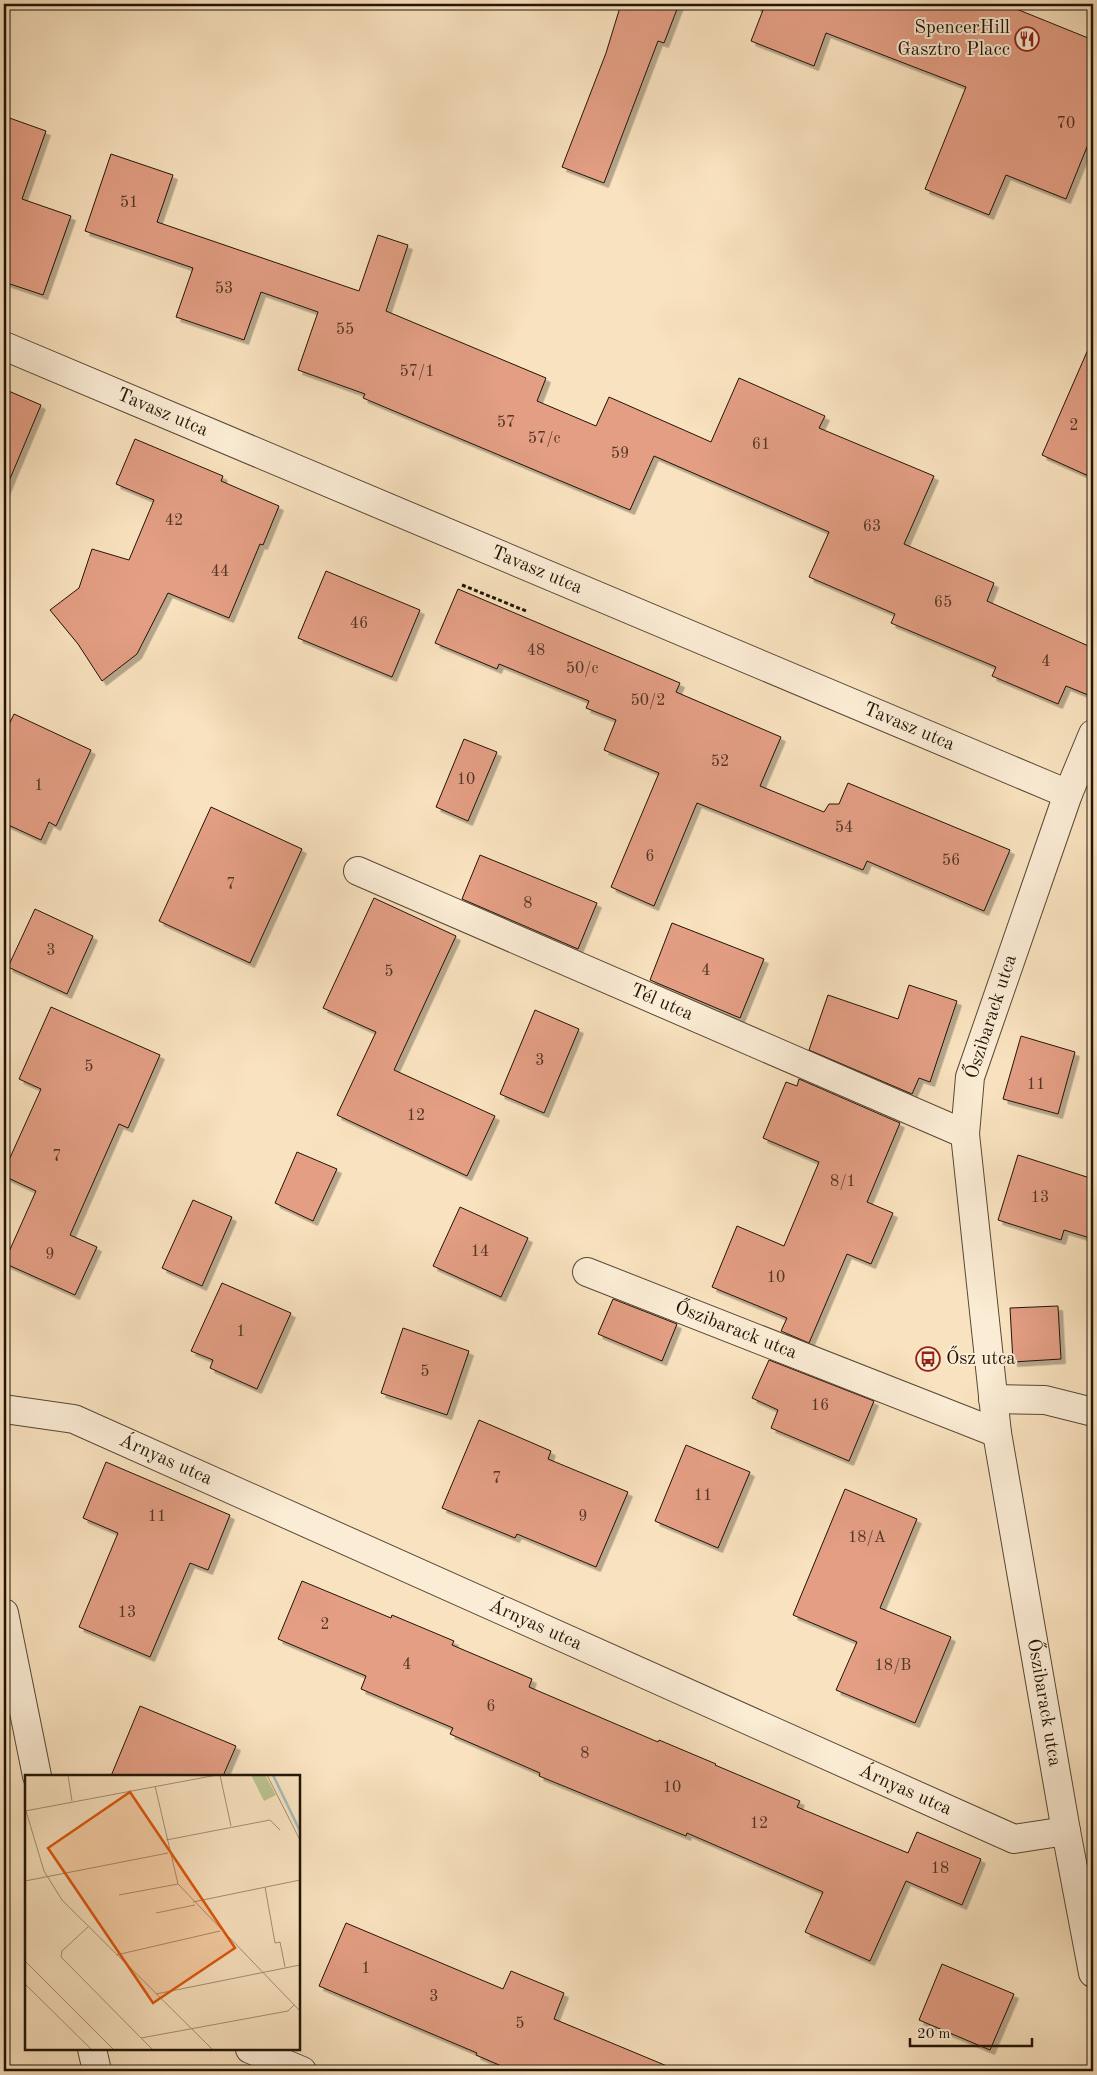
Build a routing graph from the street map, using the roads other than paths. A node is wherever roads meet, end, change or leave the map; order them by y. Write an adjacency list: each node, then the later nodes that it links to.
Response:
1 (4, 346): 3 (street, Tavasz utca)
2 (1093, 734): 3 (street, Őszibarack utca)
3 (1068, 794): 5 (street, Őszibarack utca)
4 (358, 870): 5 (street, Tél utca)
5 (965, 1134): 7 (street, Őszibarack utca)
6 (587, 1272): 10 (street, Őszibarack utca)
7 (993, 1399): 9 (street); 10 (street, Őszibarack utca)
8 (4, 1409): 13 (street, Árnyas utca)
9 (1093, 1412)
10 (997, 1433): 13 (street, Őszibarack utca)
11 (4, 1613): 12 (street)
12 (37, 1775)
13 (1066, 1831): 14 (street, Őszibarack utca)
14 (1093, 1973)
15 (92, 2050): 17 (street)
16 (252, 2050): 18 (street)
17 (97, 2071)
18 (302, 2071)

